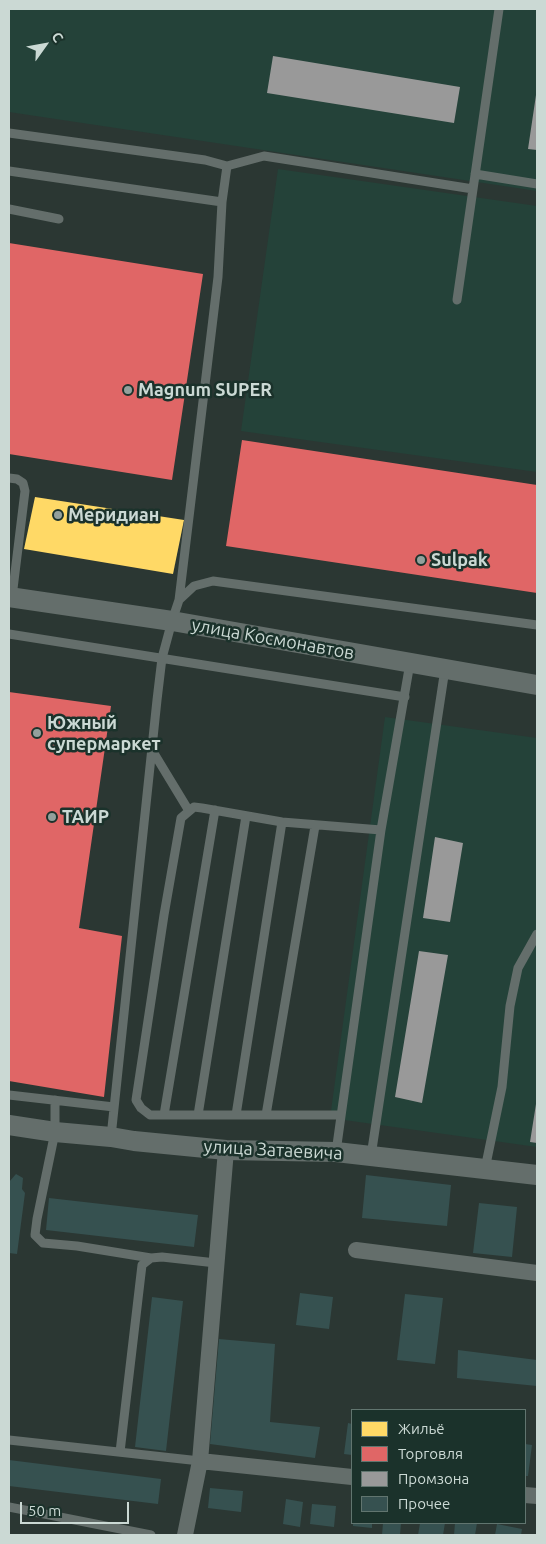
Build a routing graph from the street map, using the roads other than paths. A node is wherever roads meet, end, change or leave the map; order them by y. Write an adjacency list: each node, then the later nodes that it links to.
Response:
1 (499, 9): 5 (lane)
2 (9, 133): 3 (lane)
3 (227, 166): 7 (lane); 8 (lane)
4 (9, 171): 8 (lane)
5 (476, 174): 6 (lane); 7 (lane)
6 (537, 184)
7 (474, 189): 11 (lane)
8 (222, 202): 14 (lane)
9 (9, 209): 10 (lane)
10 (59, 219)
11 (457, 300)
12 (9, 478): 13 (lane)
13 (11, 597): 15 (street, улица Космонавтов)
14 (179, 600): 15 (lane); 16 (lane)
15 (172, 621): 18 (lane); 19 (street, улица Космонавтов)
16 (537, 625)
17 (9, 634): 18 (lane)
18 (162, 658): 22 (lane); 23 (lane)
19 (410, 663): 20 (street, улица Космонавтов); 22 (lane)
20 (445, 669): 21 (street, улица Космонавтов); 44 (lane)
21 (537, 685)
22 (405, 696): 29 (lane)
23 (152, 749): 25 (lane); 33 (lane)
24 (215, 810): 25 (lane); 26 (lane); 34 (lane)
25 (189, 811): 34 (lane)
26 (246, 816): 27 (lane); 35 (lane)
27 (282, 822): 28 (lane); 36 (lane)
28 (315, 826): 29 (lane); 37 (lane)
29 (381, 830): 38 (lane)
30 (537, 934): 45 (lane)
31 (9, 1094): 32 (lane)
32 (55, 1100): 33 (lane); 40 (lane)
33 (114, 1107): 41 (lane)
34 (164, 1115): 35 (lane)
35 (198, 1115): 36 (lane)
36 (236, 1115): 37 (lane)
37 (266, 1115): 38 (lane)
38 (341, 1115): 43 (lane)
39 (9, 1125): 40 (street, улица Затаевича)
40 (55, 1132): 41 (street, улица Затаевича); 48 (lane)
41 (111, 1137): 42 (street, улица Затаевича)
42 (226, 1150): 43 (street, улица Затаевича); 49 (street)
43 (336, 1152): 44 (street, улица Затаевича)
44 (371, 1156): 45 (street, улица Затаевича)
45 (484, 1169): 46 (street, улица Затаевича)
46 (537, 1175)
47 (356, 1250): 50 (street)
48 (150, 1258): 49 (lane); 52 (lane)
49 (216, 1264): 53 (street)
50 (537, 1273)
51 (9, 1440): 52 (lane)
52 (120, 1452): 53 (lane)
53 (200, 1461): 54 (street); 57 (street)
54 (351, 1477)
55 (9, 1507): 56 (lane)
56 (151, 1535)
57 (185, 1535)

